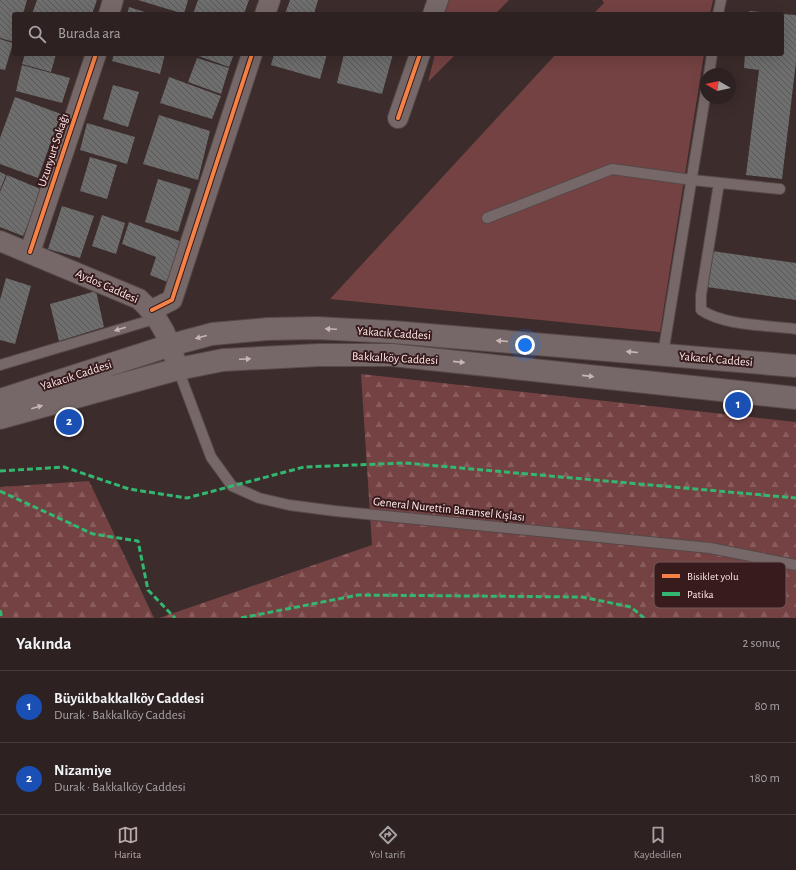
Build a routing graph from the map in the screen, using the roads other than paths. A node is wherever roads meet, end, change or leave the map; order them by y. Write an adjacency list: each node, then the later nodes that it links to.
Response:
1 (114, 0): 5 (street)
2 (270, 0): 6 (street)
3 (438, 0): 7 (street)
4 (721, 0): 8 (lane)
5 (110, 12)
6 (266, 12)
7 (434, 12)
8 (718, 12)
9 (95, 56): 21 (street, Uzunyurt Sokağı)
10 (251, 56): 22 (street)
11 (419, 56): 15 (street)
12 (712, 56): 13 (lane)
13 (710, 68)
14 (704, 104): 16 (lane)
15 (398, 118)
16 (692, 180): 17 (lane); 19 (lane); 25 (lane)
17 (719, 183): 18 (lane); 23 (lane)
18 (780, 189)
19 (487, 218)
20 (0, 241): 21 (street, Aydos Caddesi)
21 (30, 252): 22 (street, Aydos Caddesi)
22 (155, 314): 24 (street, Aydos Caddesi); 26 (lane, one-way to 26)
23 (796, 329)
24 (171, 345): 25 (main road, Yakacık Caddesi, one-way to 24); 28 (street, Aydos Caddesi); 30 (main road, Yakacık Caddesi)
25 (663, 354): 27 (main road, Yakacık Caddesi)
26 (0, 365)
27 (796, 366)
28 (178, 369): 29 (main road, Bakkalköy Caddesi, one-way to 29); 31 (main road, Bakkalköy Caddesi, one-way to 28); 32 (lane, General Nurettin Baransel Kışlası)
29 (796, 398)
30 (0, 400)
31 (0, 418)
32 (785, 562)
33 (786, 562): 34 (lane, General Nurettin Baransel Kışlası)
34 (796, 564)

